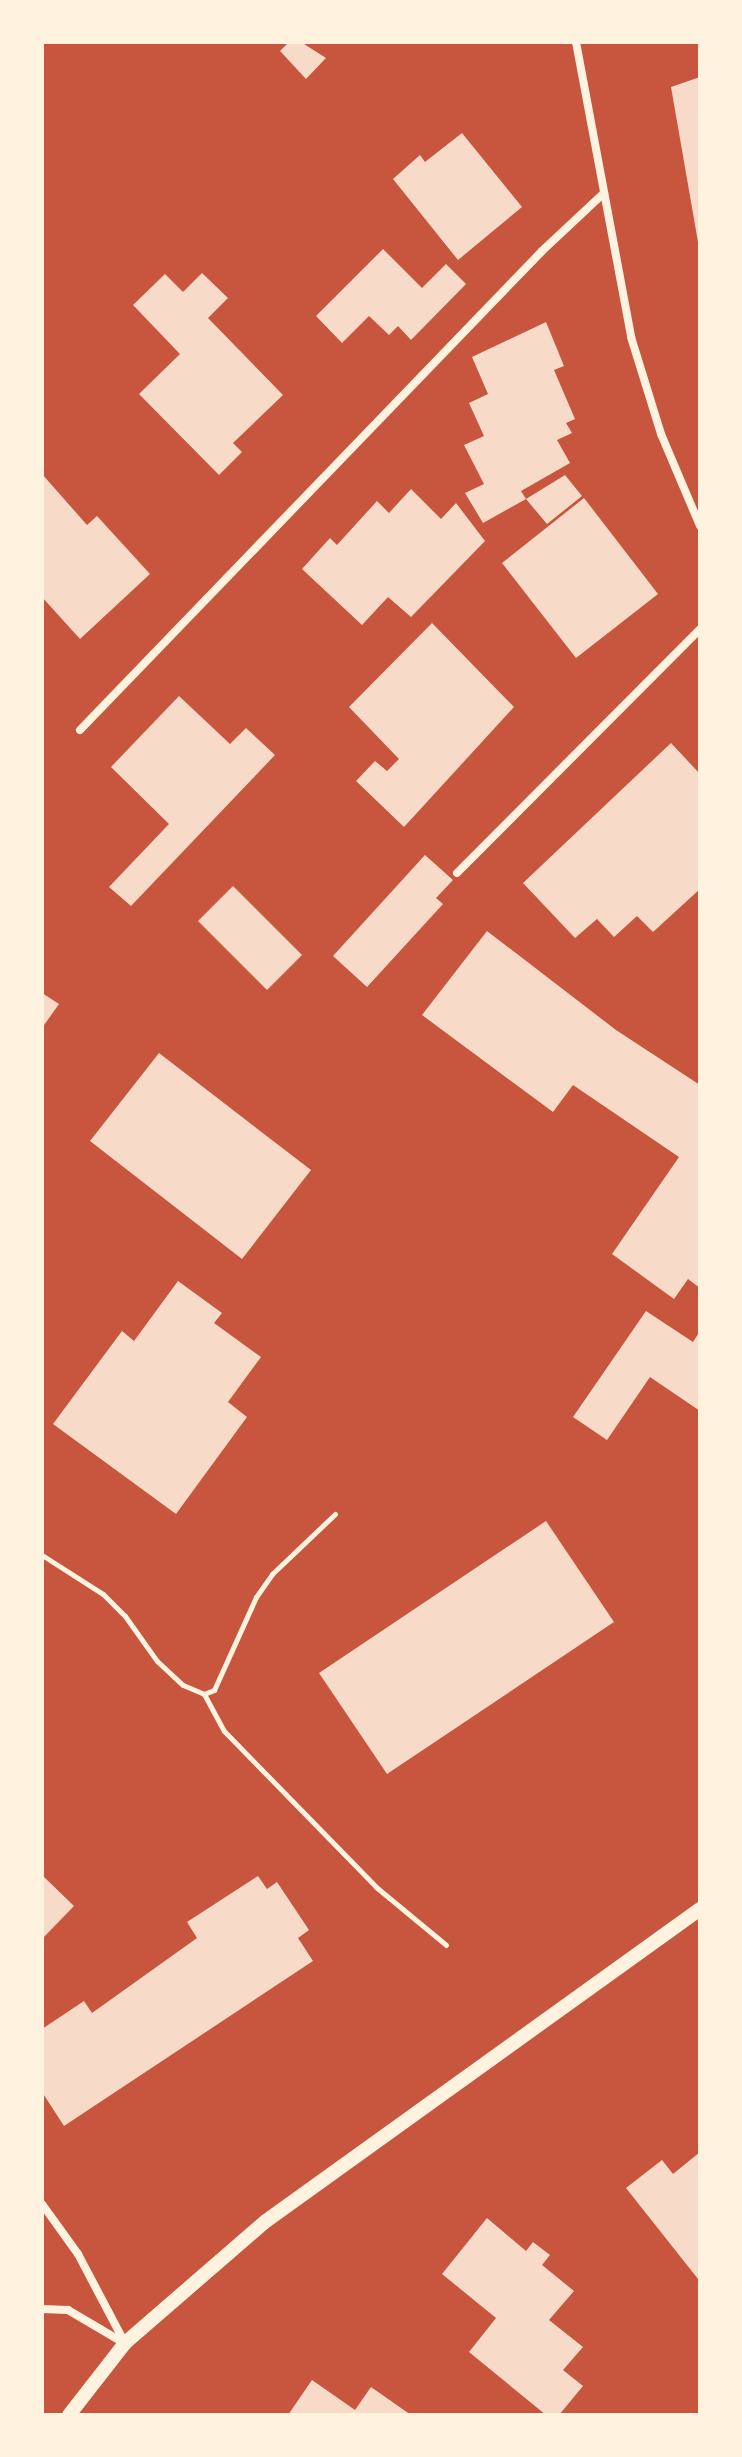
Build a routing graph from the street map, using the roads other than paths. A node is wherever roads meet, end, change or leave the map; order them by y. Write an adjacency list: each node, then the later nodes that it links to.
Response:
1 (576, 42): 2 (street)
2 (604, 193): 3 (street); 5 (street)
3 (699, 520)
4 (700, 629): 6 (street)
5 (80, 730)
6 (457, 873)
7 (700, 1909): 10 (street)
8 (42, 2204): 10 (street)
9 (42, 2309): 10 (street)
10 (125, 2343): 11 (street)
11 (69, 2415)

